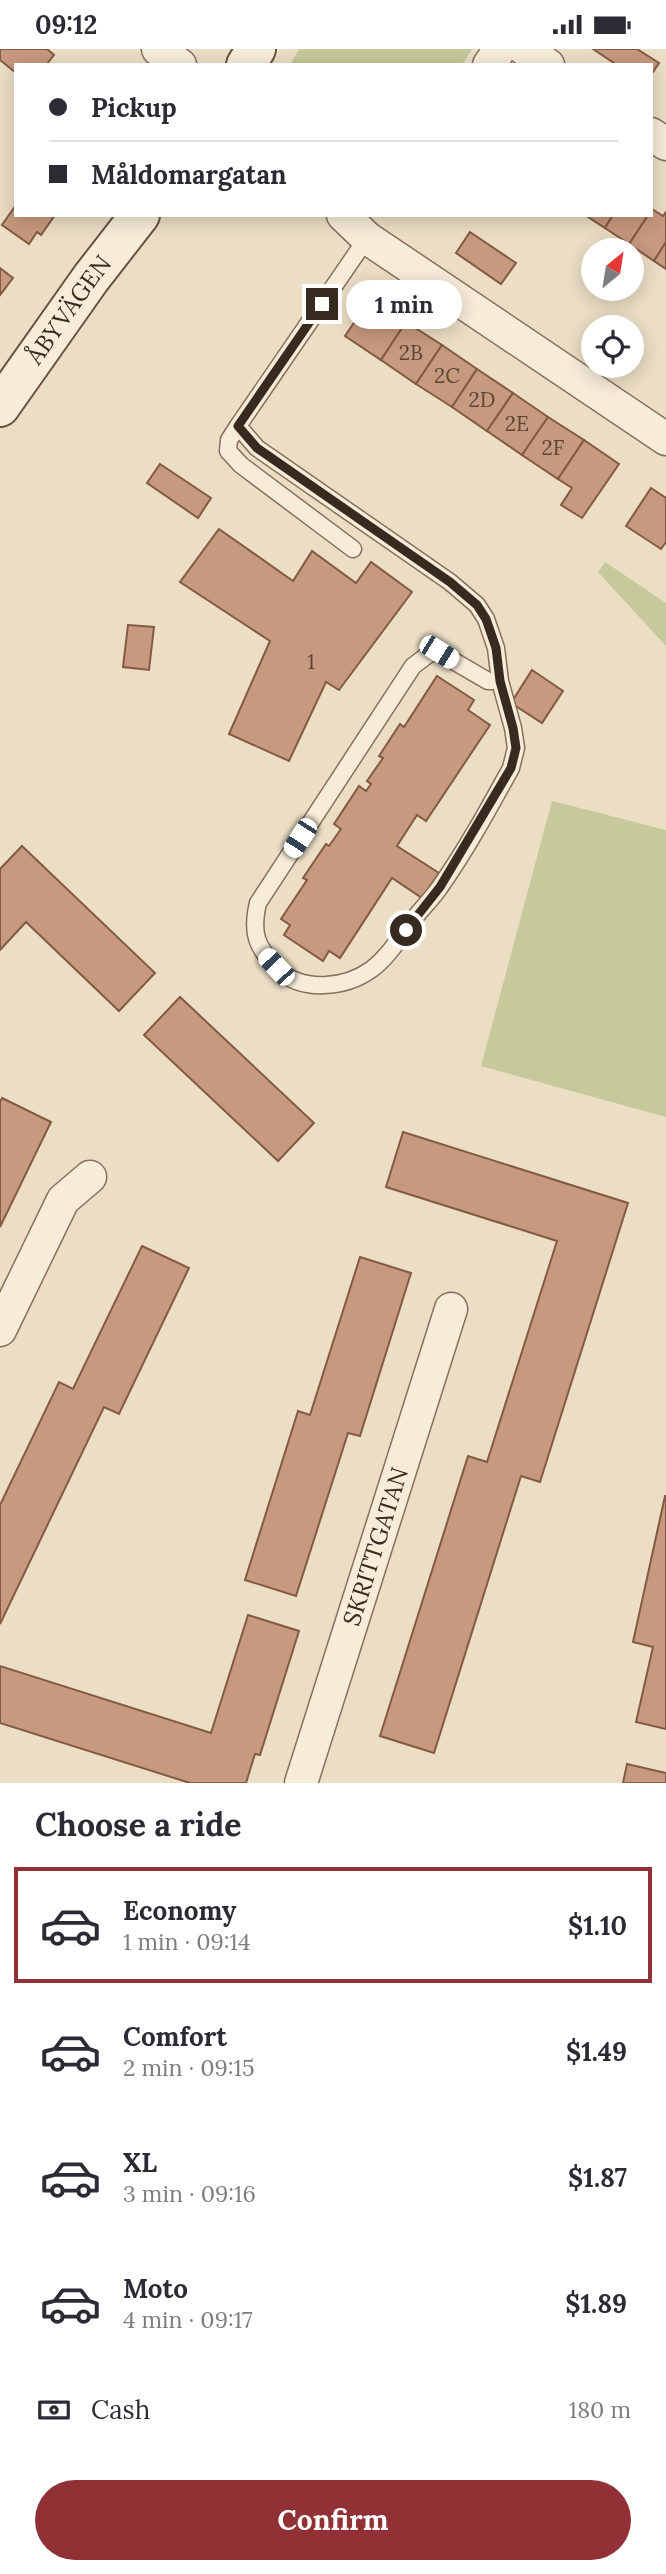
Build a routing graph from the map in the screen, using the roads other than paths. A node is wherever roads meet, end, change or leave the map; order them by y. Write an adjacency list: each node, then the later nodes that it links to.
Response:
1 (158, 49): 3 (street)
2 (524, 49): 4 (street)
3 (177, 63)
4 (545, 63)
5 (138, 217): 8 (street, ÅBYVÄGEN)
6 (349, 217): 7 (street)
7 (375, 226): 9 (lane); 10 (street)
8 (0, 407)
9 (238, 426): 11 (lane); 12 (lane)
10 (666, 439)
11 (353, 549)
12 (500, 681): 12 (lane)
13 (90, 1177): 15 (street)
14 (451, 1309): 16 (street, SKRITTGATAN)
15 (0, 1331)
16 (301, 1783)

